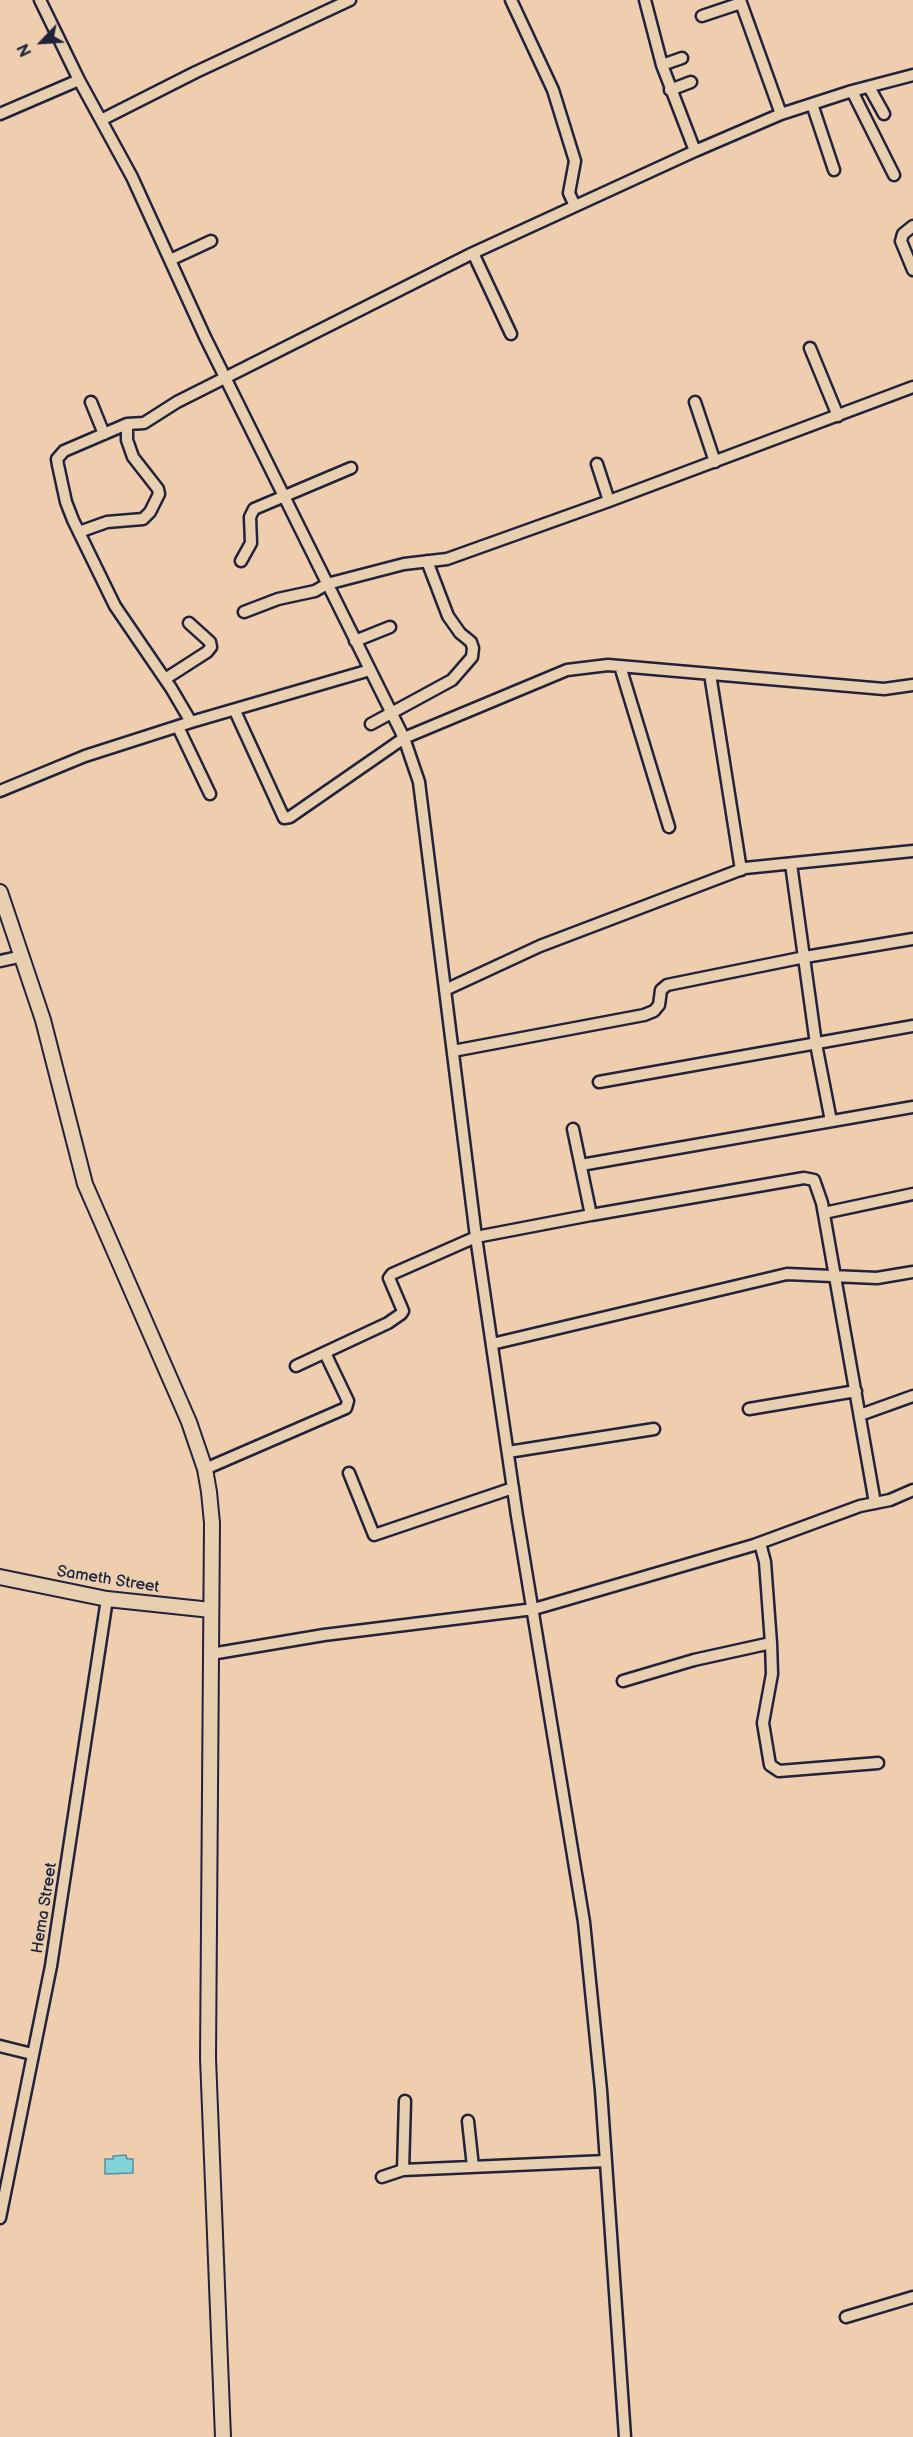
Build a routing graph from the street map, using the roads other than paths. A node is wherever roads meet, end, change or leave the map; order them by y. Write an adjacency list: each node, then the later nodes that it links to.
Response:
1 (40, 0): 10 (street)
2 (350, 0): 19 (street)
3 (511, 0): 23 (street)
4 (645, 0): 8 (street)
5 (741, 2): 6 (street); 17 (street)
6 (702, 16)
7 (682, 58): 8 (street)
8 (662, 64): 13 (street)
9 (912, 79): 12 (street)
10 (79, 80): 16 (street); 19 (street)
11 (691, 82): 13 (street)
12 (869, 87): 14 (street); 18 (street)
13 (670, 90): 20 (street)
14 (852, 91): 15 (street); 22 (street)
15 (812, 104): 17 (street); 21 (street)
16 (0, 114)
17 (781, 114): 20 (street)
18 (884, 114)
19 (101, 120): 27 (street)
20 (695, 151): 23 (street)
21 (834, 170)
22 (894, 175)
23 (575, 206): 26 (street)
24 (913, 226): 28 (street)
25 (212, 241): 27 (street)
26 (473, 253): 29 (street); 31 (street)
27 (170, 260): 31 (street)
28 (913, 270)
29 (511, 334)
30 (810, 348): 35 (street)
31 (225, 378): 36 (street); 41 (street)
32 (913, 387): 35 (street)
33 (91, 402): 37 (street)
34 (695, 402): 38 (street)
35 (838, 416): 38 (street)
36 (127, 424): 37 (street); 43 (street)
37 (104, 434): 43 (street)
38 (715, 462): 42 (street)
39 (597, 464): 42 (street)
40 (351, 468): 41 (street)
41 (283, 496): 44 (street); 46 (street)
42 (609, 501): 45 (street)
43 (79, 532): 54 (street)
44 (241, 561)
45 (427, 561): 46 (street); 57 (street)
46 (327, 584): 47 (street); 50 (street)
47 (244, 612)
48 (189, 623): 54 (street)
49 (390, 627): 50 (street)
50 (355, 641): 52 (street)
51 (620, 666): 53 (street); 61 (street); 64 (street)
52 (370, 670): 56 (street); 57 (street)
53 (710, 674): 55 (street); 67 (street)
54 (165, 679): 58 (street)
55 (913, 685)
56 (235, 711): 58 (street); 61 (street)
57 (392, 713): 59 (street); 61 (street)
58 (191, 722): 60 (street)
59 (371, 724)
60 (178, 728): 62 (street); 63 (street)
61 (404, 738): 73 (street)
62 (0, 791)
63 (210, 794)
64 (669, 827)
65 (913, 851): 66 (street)
66 (791, 864): 67 (street); 71 (street)
67 (741, 870): 73 (street)
68 (0, 892): 70 (street)
69 (913, 939): 71 (street)
70 (23, 956): 72 (street); 97 (street)
71 (806, 957): 75 (street); 76 (street)
72 (0, 961)
73 (445, 990): 76 (street)
74 (913, 1026): 75 (street)
75 (816, 1044): 77 (street); 79 (street)
76 (453, 1051): 85 (street)
77 (599, 1082)
78 (913, 1107): 79 (street)
79 (831, 1121): 81 (street)
80 (573, 1129): 81 (street)
81 (581, 1165): 84 (street)
82 (913, 1197): 83 (street)
83 (824, 1213): 84 (street); 87 (street)
84 (591, 1215): 85 (street)
85 (476, 1237): 88 (street); 89 (street)
86 (913, 1272): 87 (street)
87 (835, 1276): 88 (street); 91 (street)
88 (492, 1344): 96 (street)
89 (325, 1353): 90 (street); 97 (street)
90 (296, 1366)
91 (856, 1391): 93 (street); 94 (street)
92 (913, 1396): 94 (street)
93 (749, 1409)
94 (860, 1415): 101 (street)
95 (654, 1429): 96 (street)
96 (508, 1452): 99 (street)
97 (205, 1469): 106 (street)
98 (349, 1473): 99 (street)
99 (513, 1488): 105 (street)
100 (913, 1490): 101 (street)
101 (875, 1503): 102 (street)
102 (760, 1543): 105 (street); 107 (street)
103 (0, 1577): 104 (street, Sameth Street)
104 (107, 1599): 106 (street, Sameth Street); 112 (street, Hema Street)
105 (534, 1609): 108 (street); 115 (street)
106 (212, 1610): 108 (street)
107 (771, 1643): 109 (street); 110 (street)
108 (211, 1654): 122 (street)
109 (623, 1681)
110 (878, 1763)
111 (0, 2046): 112 (street)
112 (32, 2054): 119 (street, Hema Street)
113 (405, 2100): 117 (street)
114 (468, 2121): 116 (street)
115 (606, 2161): 116 (street); 123 (street)
116 (473, 2167): 117 (street)
117 (403, 2170): 118 (street)
118 (382, 2177)
119 (0, 2218)
120 (913, 2297): 121 (street)
121 (846, 2317)
122 (223, 2437)
123 (625, 2437)

